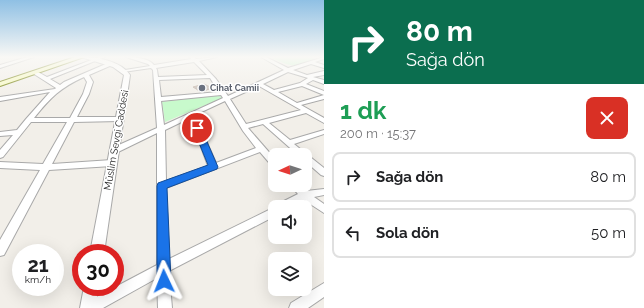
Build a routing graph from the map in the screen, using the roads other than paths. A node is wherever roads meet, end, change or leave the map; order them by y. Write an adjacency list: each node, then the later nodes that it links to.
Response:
1 (35, 71): 17 (main road)
2 (67, 71): 14 (street)
3 (94, 71): 11 (street)
4 (125, 71): 34 (street, Müslim Sevgi Caddesi)
5 (155, 71): 15 (street)
6 (206, 71): 12 (street)
7 (285, 71): 18 (street)
8 (292, 71): 13 (street)
9 (36, 72): 14 (street); 17 (main road)
10 (324, 73): 13 (street)
11 (86, 75): 20 (street); 33 (street)
12 (210, 76): 15 (street); 22 (street)
13 (310, 77): 16 (street); 19 (street)
14 (47, 79): 20 (street)
15 (156, 79): 26 (street)
16 (324, 82)
17 (0, 83)
18 (258, 83): 21 (street); 27 (street)
19 (302, 84): 21 (street); 23 (street)
20 (57, 89): 25 (street); 35 (street)
21 (273, 92): 28 (street)
22 (223, 93): 26 (street); 27 (street)
23 (324, 93)
24 (324, 97): 28 (street)
25 (0, 99)
26 (158, 99): 39 (street)
27 (227, 99): 31 (street); 38 (street)
28 (296, 105): 29 (street)
29 (306, 111): 32 (street); 36 (street)
30 (324, 113): 32 (street)
31 (192, 115): 39 (street); 53 (street)
32 (315, 116): 37 (street)
33 (71, 119): 34 (street); 35 (street); 52 (street)
34 (120, 119): 46 (street, Müslim Sevgi Caddesi)
35 (28, 120): 40 (street)
36 (264, 122): 38 (street); 43 (street)
37 (324, 122)
38 (244, 127): 45 (street)
39 (161, 128): 46 (street); 55 (street)
40 (18, 132): 42 (street); 47 (street)
41 (324, 132): 43 (street)
42 (0, 134)
43 (289, 143): 44 (street)
44 (295, 148)
45 (261, 149): 48 (street); 53 (street)
46 (115, 150): 49 (street, Müslim Sevgi Caddesi)
47 (0, 154)
48 (268, 156)
49 (112, 163): 52 (street); 62 (street, Müslim Sevgi Caddesi)
50 (312, 163): 54 (street)
51 (0, 165): 52 (street)
52 (45, 167): 63 (street)
53 (213, 167): 55 (street)
54 (324, 173)
55 (162, 186): 64 (street)
56 (301, 192): 58 (street)
57 (324, 192): 58 (street)
58 (304, 195): 59 (street); 60 (street)
59 (295, 200)
60 (324, 210)
61 (268, 215): 64 (street)
62 (98, 244)
63 (0, 251)
64 (163, 268): 67 (street); 68 (street)
65 (324, 289): 69 (street)
66 (90, 296): 67 (street)
67 (89, 308)
68 (165, 308)
69 (296, 308)

